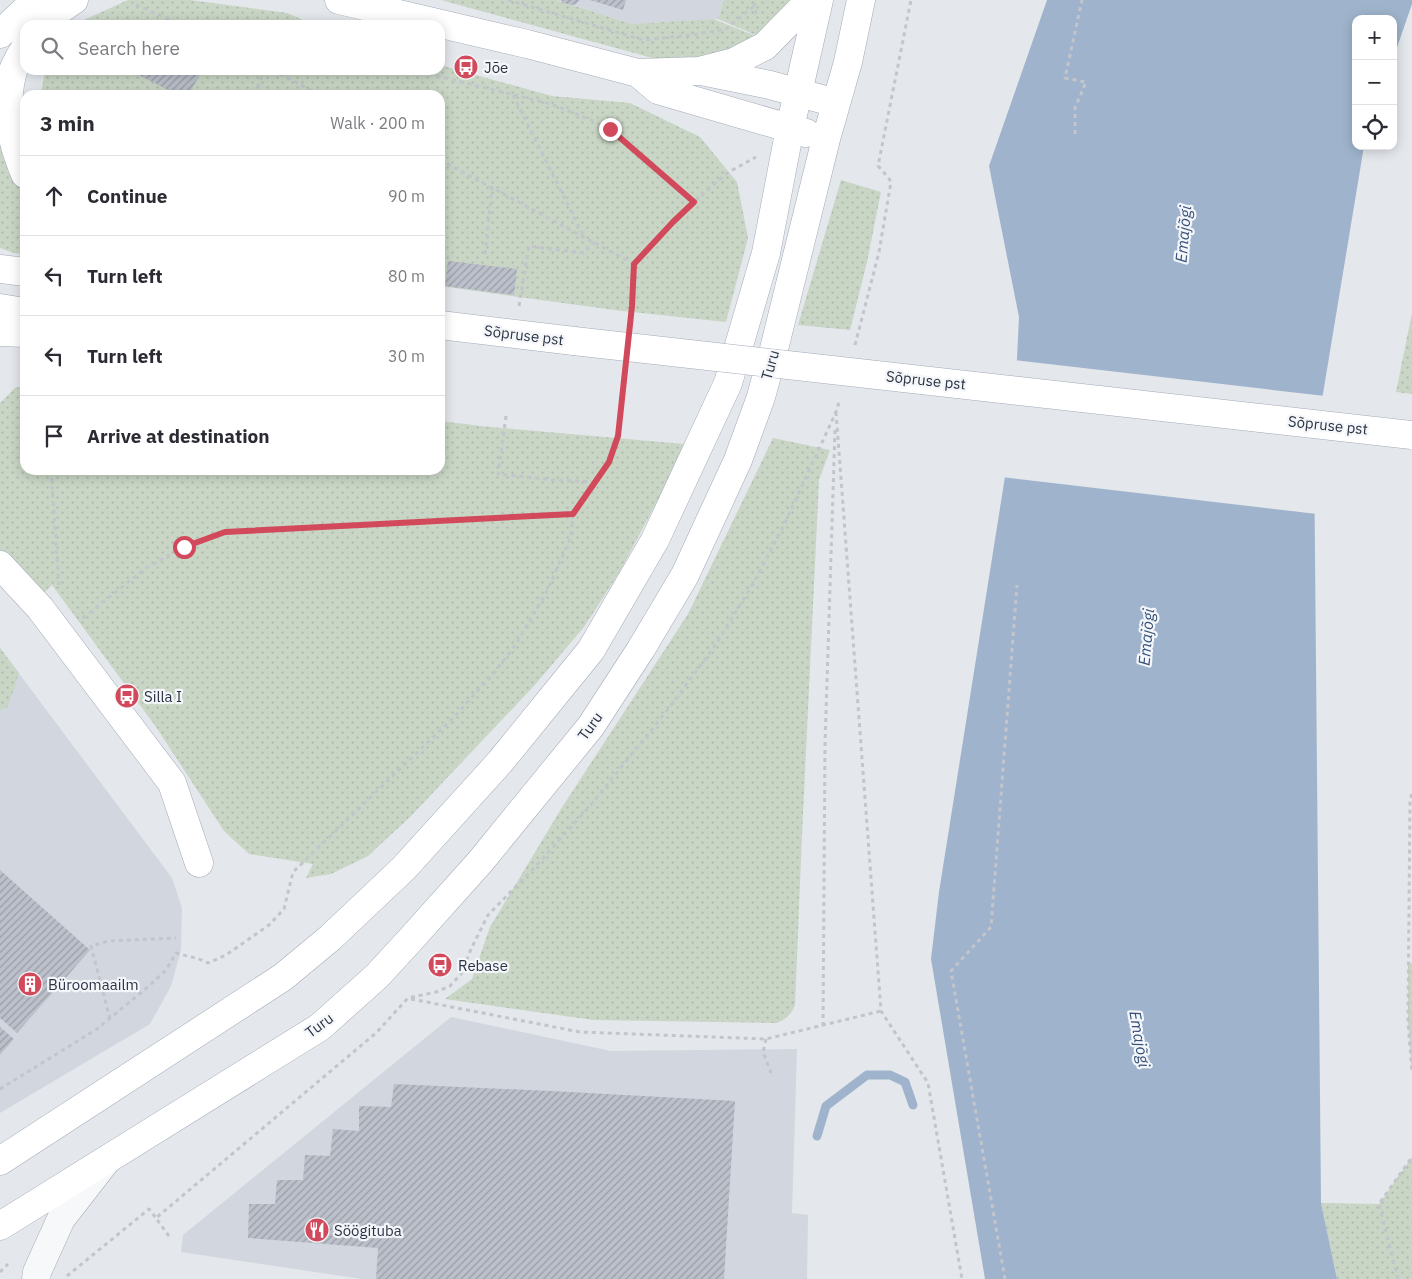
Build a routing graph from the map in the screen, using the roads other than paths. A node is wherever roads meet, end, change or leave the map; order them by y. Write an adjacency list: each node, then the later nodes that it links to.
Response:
1 (36, 0): 10 (main road)
2 (74, 0): 7 (main road)
3 (339, 0): 8 (main road)
4 (810, 0): 12 (main road)
5 (819, 0): 14 (main road)
6 (862, 0): 15 (main road, Turu)
7 (47, 20)
8 (424, 20)
9 (445, 25): 13 (main road)
10 (0, 34)
11 (20, 57): 18 (main road)
12 (699, 70): 13 (main road); 14 (main road)
13 (638, 73): 16 (main road)
14 (798, 93): 15 (main road); 16 (main road)
15 (836, 103): 17 (main road, Turu)
16 (790, 128): 17 (main road); 30 (main road)
17 (826, 139): 29 (main road, Turu)
18 (20, 162)
19 (0, 269): 20 (main road)
20 (20, 271)
21 (0, 308): 22 (main road)
22 (20, 311)
23 (445, 326): 26 (main road, Sõpruse pst, bridge)
24 (0, 332): 25 (main road)
25 (20, 333)
26 (1412, 434)
27 (0, 565): 28 (main road)
28 (199, 863)
29 (109, 1158): 31 (main road, Turu); 32 (street)
30 (0, 1161)
31 (0, 1226)
32 (36, 1279)

